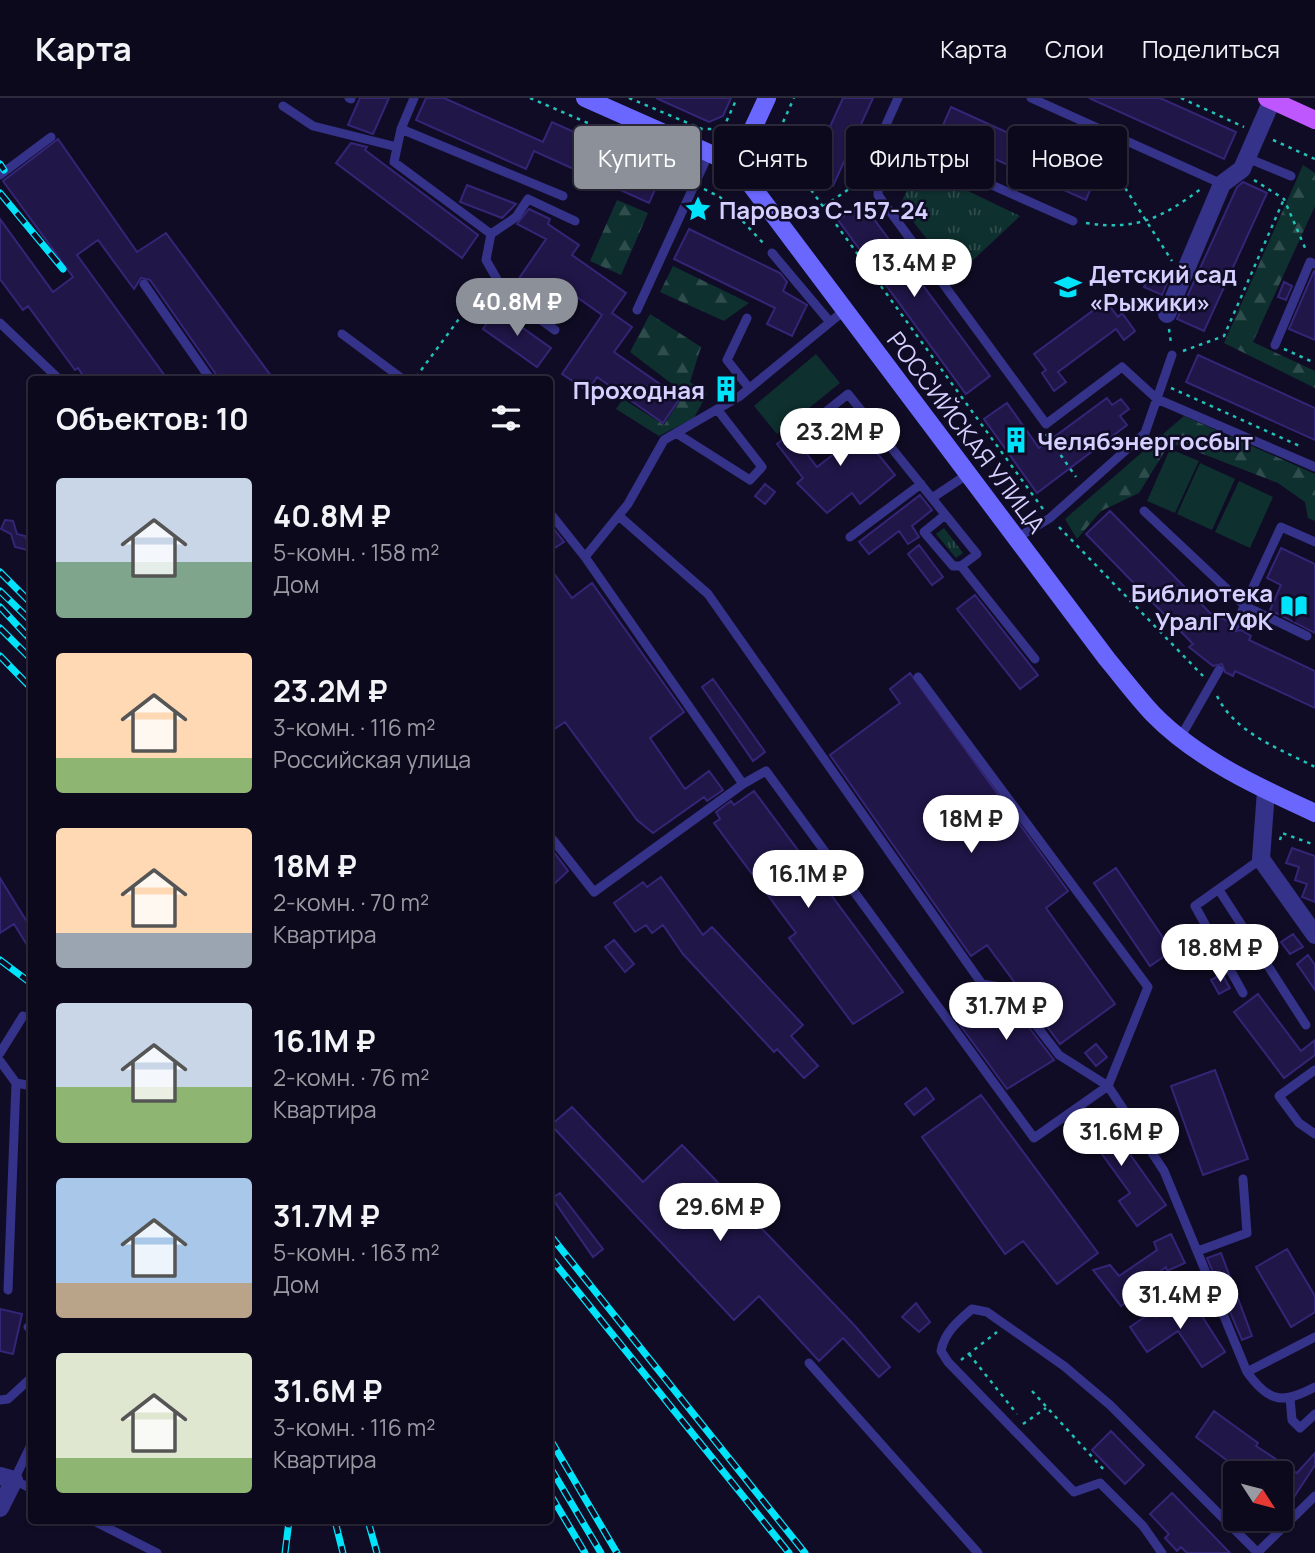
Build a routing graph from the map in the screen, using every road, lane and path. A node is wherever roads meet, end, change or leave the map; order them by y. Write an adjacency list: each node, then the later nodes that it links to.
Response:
1 (414, 98): 17 (lane)
2 (585, 98): 21 (main road, РОССИЙСКАЯ УЛИЦА)
3 (629, 98): 18 (path)
4 (737, 98): 13 (path)
5 (767, 98): 14 (main road)
6 (794, 98): 15 (path)
7 (898, 98): 16 (lane)
8 (1031, 98): 12 (lane)
9 (1271, 99): 11 (main road); 23 (street)
10 (283, 106): 20 (lane)
11 (1315, 120)
12 (1085, 122): 27 (lane); 40 (path)
13 (724, 126)
14 (754, 126)
15 (781, 126)
16 (885, 126)
17 (401, 129): 20 (lane); 35 (lane)
18 (714, 129)
19 (51, 137): 25 (lane)
20 (397, 147): 41 (lane)
21 (709, 153): 22 (main road, РОССИЙСКАЯ УЛИЦА); 24 (lane)
22 (714, 155)
23 (1247, 158): 26 (lane); 27 (street)
24 (700, 172)
25 (0, 175)
26 (1291, 176)
27 (1223, 180): 36 (path); 40 (path); 45 (street)
28 (994, 186): 39 (lane)
29 (700, 188): 43 (path)
30 (692, 189): 48 (lane)
31 (754, 189): 49 (main road, РОССИЙСКАЯ УЛИЦА)
32 (810, 189): 37 (path)
33 (849, 189): 37 (path)
34 (877, 189): 67 (lane)
35 (563, 196)
36 (1284, 199): 42 (path); 57 (path)
37 (823, 207): 80 (path)
38 (575, 221): 41 (lane)
39 (1073, 221): 40 (path)
40 (1146, 221): 45 (path)
41 (491, 234): 54 (lane)
42 (1303, 240)
43 (772, 253): 52 (lane)
44 (1315, 264): 56 (lane)
45 (1183, 278): 50 (street)
46 (144, 284): 60 (lane)
47 (476, 296): 62 (path)
48 (637, 310)
49 (845, 310): 52 (lane); 72 (main road, РОССИЙСКАЯ УЛИЦА)
50 (1167, 314): 57 (path)
51 (747, 318): 64 (lane)
52 (830, 322): 64 (lane)
53 (0, 324): 59 (lane)
54 (555, 330)
55 (342, 334): 61 (lane)
56 (1275, 345): 58 (path)
57 (1172, 355): 63 (lane)
58 (1315, 363)
59 (56, 376)
60 (209, 376)
61 (399, 376)
62 (417, 376)
63 (1162, 384): 65 (lane); 70 (path)
64 (749, 388): 66 (lane)
65 (1157, 399): 67 (lane); 71 (lane); 74 (lane)
66 (717, 409): 68 (lane); 68 (lane)
67 (1046, 424): 74 (path)
68 (676, 433): 78 (lane)
69 (798, 434): 73 (lane)
70 (1303, 447)
71 (1315, 467)
72 (968, 474): 75 (lane); 82 (main road, РОССИЙСКАЯ УЛИЦА)
73 (921, 484): 75 (lane); 81 (lane)
74 (1083, 488): 80 (lane)
75 (932, 498): 77 (lane)
76 (1144, 511): 86 (lane)
77 (945, 515): 85 (lane); 85 (lane)
78 (619, 516): 84 (lane); 113 (lane)
79 (553, 517): 84 (lane)
80 (1049, 518): 82 (lane); 92 (path)
81 (850, 537)
82 (1017, 538): 93 (main road, РОССИЙСКАЯ УЛИЦА)
83 (1315, 542): 86 (lane)
84 (585, 557): 95 (lane)
85 (961, 566): 89 (lane)
86 (1245, 606): 87 (lane); 88 (lane)
87 (1235, 626)
88 (1307, 636)
89 (1035, 659)
90 (1219, 670): 92 (lane)
91 (918, 677): 113 (lane)
92 (1211, 684): 93 (lane); 94 (path)
93 (1181, 737): 96 (main road, РОССИЙСКАЯ УЛИЦА)
94 (1315, 767)
95 (743, 784): 99 (lane); 113 (lane)
96 (1266, 791): 97 (main road, РОССИЙСКАЯ УЛИЦА); 98 (main road, РОССИЙСКАЯ УЛИЦА); 102 (street)
97 (1315, 802)
98 (1315, 813)
99 (553, 840)
100 (1278, 845): 101 (path)
101 (1315, 845)
102 (1261, 859): 103 (lane); 104 (street)
103 (1219, 890): 105 (lane); 107 (lane)
104 (1315, 935)
105 (1243, 993)
106 (23, 1016): 108 (lane)
107 (1306, 1025)
108 (0, 1053)
109 (0, 1061): 111 (lane)
110 (1315, 1070): 114 (lane)
111 (16, 1083): 112 (lane); 117 (lane)
112 (28, 1085)
113 (1108, 1086): 116 (lane)
114 (1315, 1134)
115 (1243, 1179): 116 (lane)
116 (1198, 1251): 123 (lane)
117 (8, 1290)
118 (1005, 1325): 120 (path); 122 (lane); 143 (lane)
119 (1315, 1337): 123 (lane)
120 (969, 1354): 122 (path); 131 (path)
121 (808, 1363): 141 (lane)
122 (953, 1366): 132 (lane)
123 (1247, 1372): 127 (lane)
124 (28, 1381): 128 (lane)
125 (1315, 1387): 127 (lane)
126 (1032, 1391): 129 (path)
127 (1290, 1398): 130 (lane)
128 (0, 1400)
129 (1046, 1408): 131 (path); 134 (path)
130 (1315, 1413)
131 (1024, 1423): 132 (path)
132 (1014, 1429): 142 (lane)
133 (28, 1449): 135 (lane)
134 (1108, 1475)
135 (7, 1478): 136 (lane); 138 (street)
136 (28, 1487)
137 (1315, 1496): 143 (lane)
138 (0, 1508)
139 (100, 1524): 140 (lane)
140 (157, 1553)
141 (978, 1553)
142 (1163, 1553)
143 (1258, 1553)

